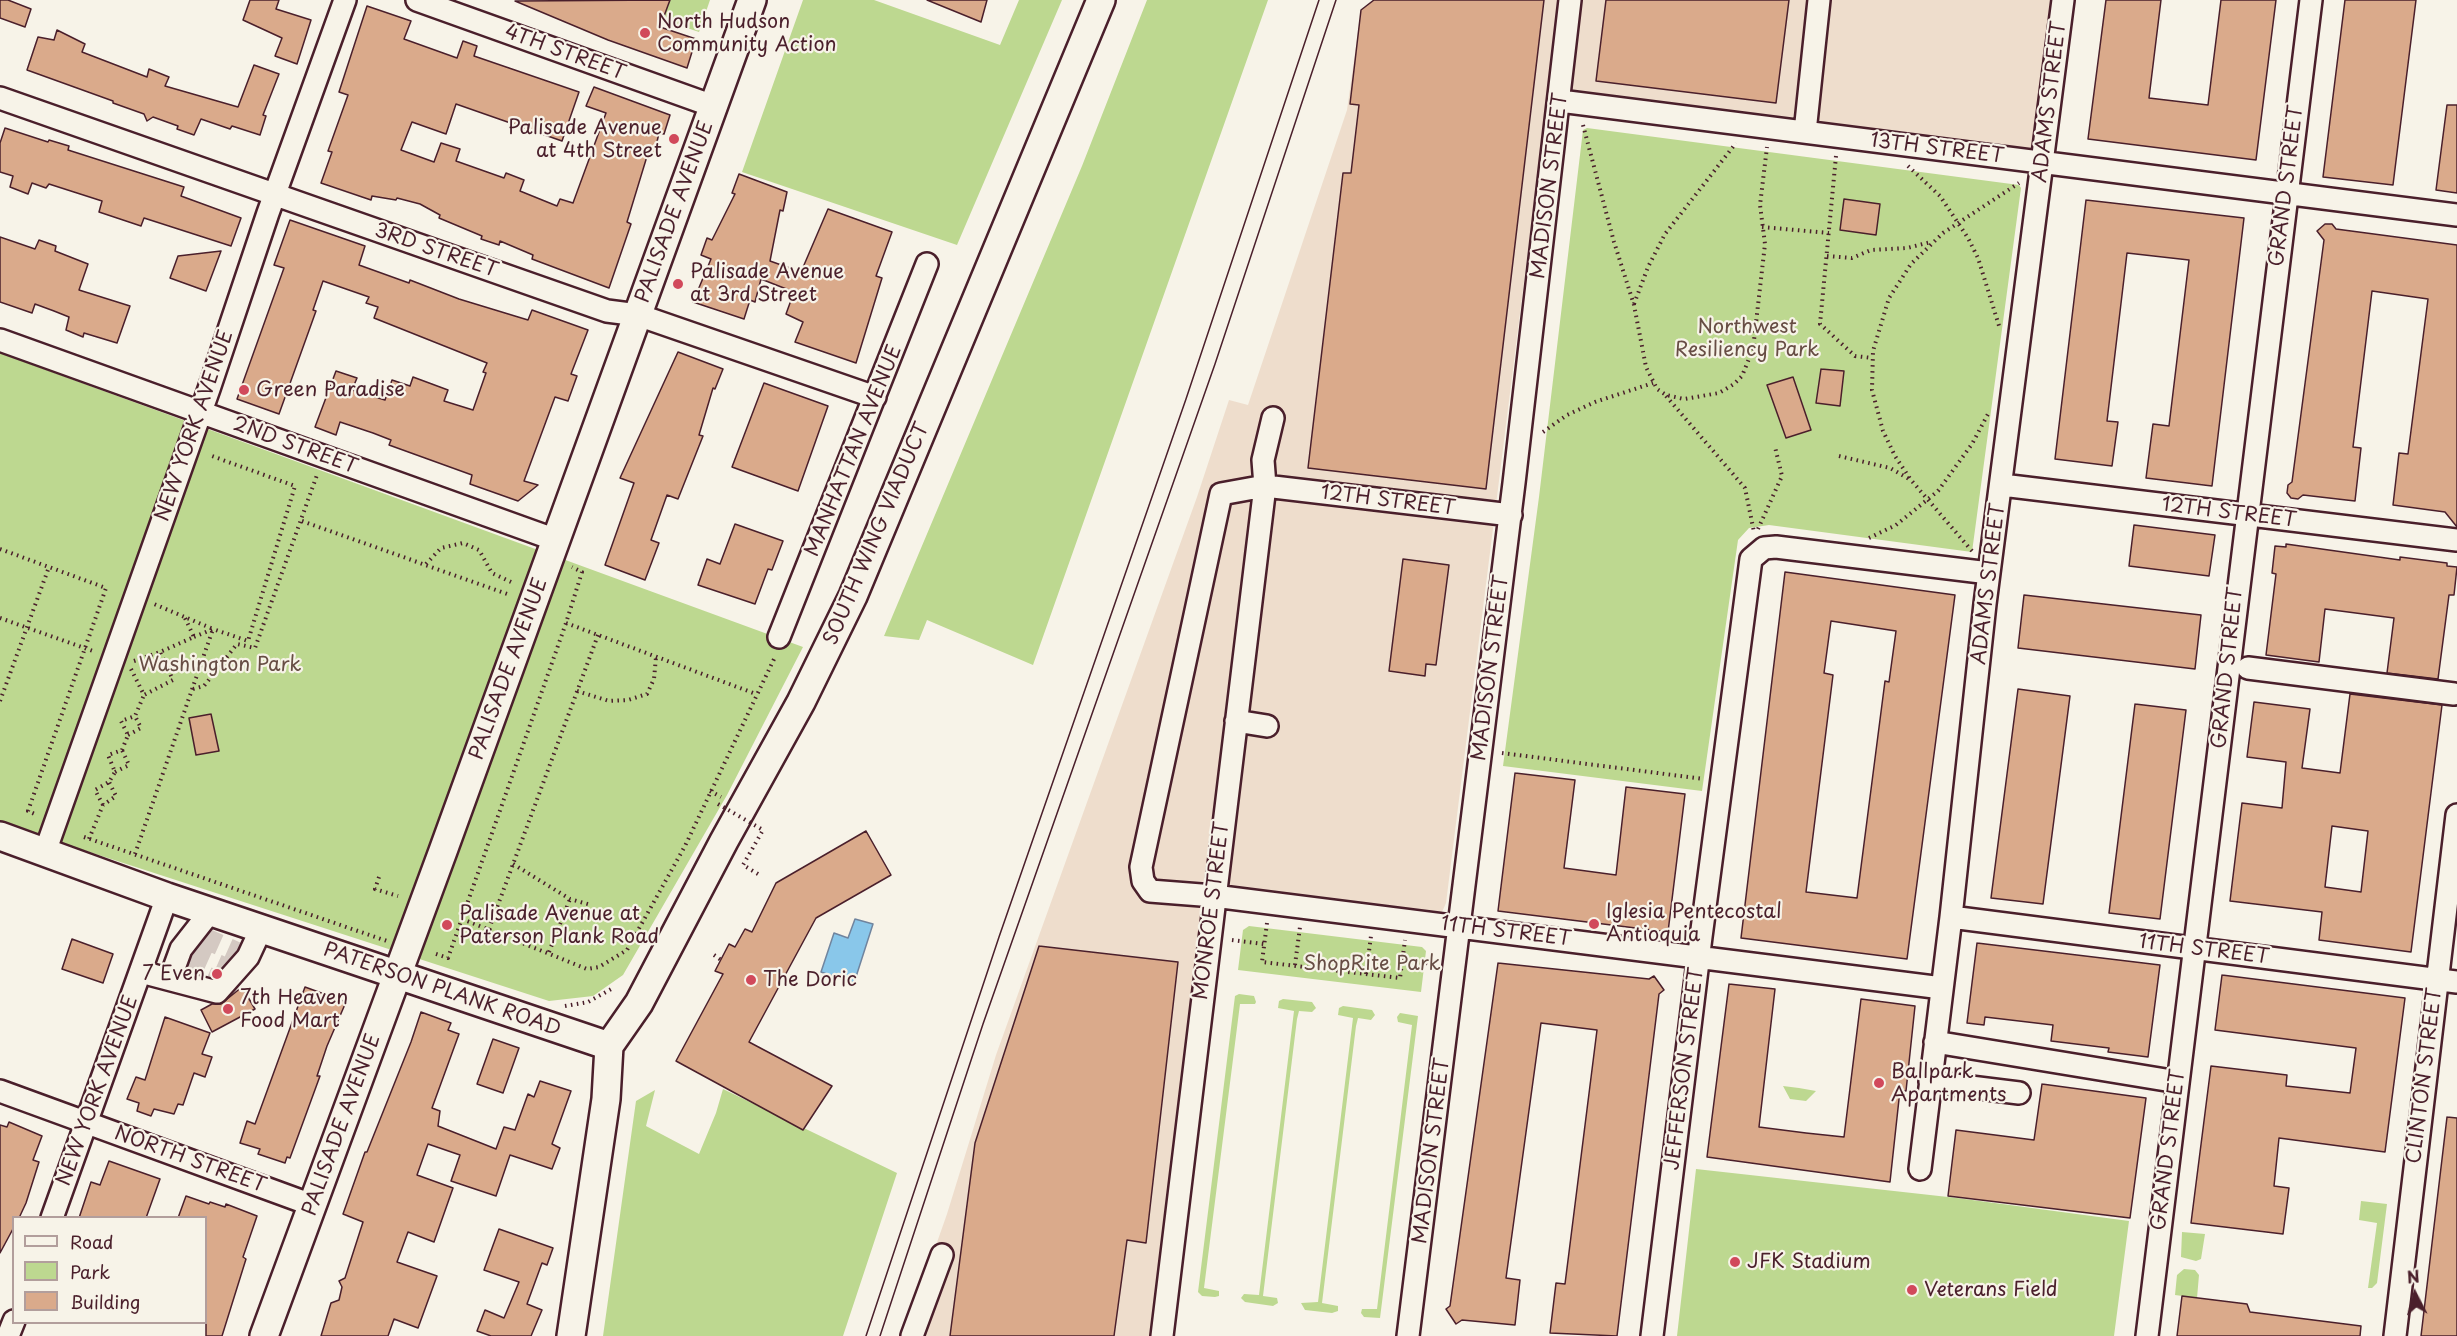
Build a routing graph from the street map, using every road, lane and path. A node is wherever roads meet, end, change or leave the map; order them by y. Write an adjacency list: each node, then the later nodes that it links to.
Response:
1 (345, 0): 21 (street, NEW YORK AVENUE)
2 (417, 0): 11 (street, 4TH STREET)
3 (752, 0): 11 (main road, PALISADE AVENUE)
4 (1101, 0): 141 (main road, SOUTH WING VIADUCT)
5 (1570, 0): 10 (street, MADISON STREET)
6 (1819, 0): 13 (street)
7 (2063, 0): 17 (street, ADAMS STREET)
8 (2311, 0): 20 (street, GRAND STREET)
9 (0, 98): 21 (street, 3RD STREET)
10 (1560, 101): 13 (street, 13TH STREET); 49 (street, MADISON STREET)
11 (713, 106): 30 (main road, PALISADE AVENUE)
12 (1583, 125): 29 (path)
13 (1805, 132): 17 (street, 13TH STREET)
14 (1736, 143): 29 (path)
15 (1767, 147): 24 (path)
16 (1836, 156): 25 (path)
17 (2042, 164): 20 (street, 13TH STREET); 46 (street, ADAMS STREET)
18 (1907, 165): 23 (path)
19 (2024, 180): 23 (path)
20 (2286, 193): 22 (street, 13TH STREET); 50 (street, GRAND STREET)
21 (274, 195): 30 (street, 3RD STREET); 38 (street, NEW YORK AVENUE)
22 (2457, 215)
23 (1959, 222): 26 (path); 31 (path)
24 (1762, 227): 25 (path); 35 (path)
25 (1829, 233): 27 (path)
26 (1933, 241): 27 (path); 33 (path)
27 (1827, 256): 33 (path)
28 (927, 264): 36 (street, MANHATTAN AVENUE)
29 (1634, 305): 34 (path)
30 (638, 315): 36 (street, 3RD STREET); 53 (main road, PALISADE AVENUE)
31 (2002, 337)
32 (0, 340): 38 (street, 2ND STREET)
33 (1872, 358): 45 (path)
34 (1653, 383): 35 (path); 40 (path)
35 (1666, 395): 52 (path)
36 (875, 397): 72 (street, MANHATTAN AVENUE)
37 (1991, 407): 48 (path)
38 (201, 412): 53 (street, 2ND STREET); 102 (street, NEW YORK AVENUE)
39 (1272, 418): 47 (street, MONROE STREET)
40 (1544, 432)
41 (1775, 447): 52 (path)
42 (209, 455): 69 (path)
43 (1839, 456): 45 (path)
44 (317, 475): 51 (path)
45 (1911, 480): 48 (path)
46 (2002, 485): 50 (street, 12TH STREET); 61 (street, ADAMS STREET)
47 (1264, 486): 49 (street, 12TH STREET); 85 (street, MONROE STREET); 108 (street, 12TH STREET)
48 (1928, 500): 55 (path); 57 (path)
49 (1510, 515): 115 (street, MADISON STREET)
50 (2246, 515): 54 (street, 12TH STREET); 125 (street, GRAND STREET)
51 (302, 521): 58 (path); 78 (path)
52 (1756, 538): 61 (street); 129 (street, JEFFERSON STREET)
53 (556, 540): 136 (main road, PALISADE AVENUE)
54 (2457, 540)
55 (1863, 541)
56 (0, 549): 59 (path)
57 (1976, 556)
58 (426, 564): 62 (path); 63 (path)
59 (49, 567): 68 (path); 73 (path)
60 (572, 567): 67 (path)
61 (1989, 573): 112 (street, ADAMS STREET)
62 (511, 582)
63 (507, 594)
64 (151, 602): 65 (path)
65 (185, 617): 69 (path); 71 (path)
66 (0, 618): 68 (path)
67 (566, 623): 70 (path); 113 (path)
68 (27, 628): 73 (path); 83 (path)
69 (213, 629): 71 (path); 78 (path)
70 (598, 635): 76 (path); 79 (path)
71 (194, 637): 75 (path)
72 (777, 647): 81 (path)
73 (83, 648): 74 (path); 98 (path)
74 (93, 651)
75 (160, 652): 82 (path); 82 (path)
76 (656, 657): 79 (path); 81 (path)
77 (2248, 668): 80 (street)
78 (193, 688): 103 (path)
79 (577, 691): 104 (path)
80 (2454, 693)
81 (756, 694): 93 (path)
82 (144, 695): 84 (path)
83 (0, 701)
84 (135, 716): 87 (path); 87 (path)
85 (1236, 721): 86 (street); 108 (street, MONROE STREET)
86 (1267, 726)
87 (129, 735): 88 (path)
88 (122, 750): 90 (path); 90 (path)
89 (1502, 753): 91 (path)
90 (115, 772): 92 (path)
91 (1713, 780)
92 (110, 782): 96 (path); 96 (path)
93 (710, 791): 94 (path); 97 (path)
94 (722, 795)
95 (717, 804): 105 (path, bridge)
96 (103, 805): 103 (path)
97 (702, 812): 100 (path); 126 (path)
98 (37, 815)
99 (2457, 815): 137 (street, CLINTON STREET)
100 (713, 816)
101 (0, 836): 102 (main road, PATERSON PLANK ROAD)
102 (45, 852): 109 (main road, PATERSON PLANK ROAD)
103 (135, 854): 120 (path)
104 (513, 864): 110 (path); 118 (path)
105 (758, 874)
106 (379, 878): 107 (path)
107 (398, 896)
108 (1214, 896): 115 (street, 11TH STREET); 154 (street, MONROE STREET)
109 (167, 897): 124 (main road, PATERSON PLANK ROAD); 134 (street, NEW YORK AVENUE)
110 (570, 899): 111 (path); 126 (path)
111 (591, 905)
112 (1951, 917): 125 (street, 11TH STREET); 139 (street, ADAMS STREET)
113 (462, 919): 118 (path); 127 (path)
114 (1266, 922): 123 (path)
115 (1458, 926): 129 (street, 11TH STREET); 155 (street, MADISON STREET)
116 (1300, 927): 133 (path)
117 (261, 929): 124 (main road, PATERSON PLANK ROAD); 124 (street); 136 (main road, PATERSON PLANK ROAD)
118 (489, 929): 126 (path)
119 (1372, 936): 135 (path)
120 (383, 939)
121 (1405, 939): 131 (path)
122 (1232, 940): 123 (path)
123 (1264, 944): 133 (path)
124 (187, 948): 134 (street)
125 (2195, 949): 137 (street, 11TH STREET); 143 (street, GRAND STREET)
126 (549, 952)
127 (436, 954)
128 (714, 955): 130 (path)
129 (1699, 956): 139 (street, 11TH STREET); 156 (street, JEFFERSON STREET)
130 (721, 960)
131 (1402, 960): 132 (path); 135 (path)
132 (1433, 964)
133 (1295, 965): 135 (path)
134 (141, 972): 146 (street, NEW YORK AVENUE)
135 (1366, 974)
136 (397, 975): 141 (main road, PATERSON PLANK ROAD); 148 (main road, PALISADE AVENUE)
137 (2436, 978): 138 (street, 11TH STREET); 158 (street, CLINTON STREET)
138 (2457, 982)
139 (1942, 988): 140 (street, ADAMS STREET)
140 (1935, 1042): 142 (street, ADAMS STREET); 143 (street)
141 (609, 1046): 152 (main road)
142 (1930, 1082): 145 (street); 147 (street, ADAMS STREET)
143 (2178, 1082): 157 (street, GRAND STREET)
144 (0, 1091): 146 (street, NORTH STREET)
145 (2019, 1093)
146 (87, 1123): 148 (street, NORTH STREET); 149 (street, NEW YORK AVENUE)
147 (1920, 1169)
148 (312, 1205): 151 (main road, PALISADE AVENUE)
149 (53, 1216)
150 (942, 1255): 153 (street)
151 (264, 1336)
152 (571, 1336)
153 (912, 1336)
154 (1162, 1336)
155 (1408, 1336)
156 (1652, 1336)
157 (2146, 1336)
158 (2395, 1336)

